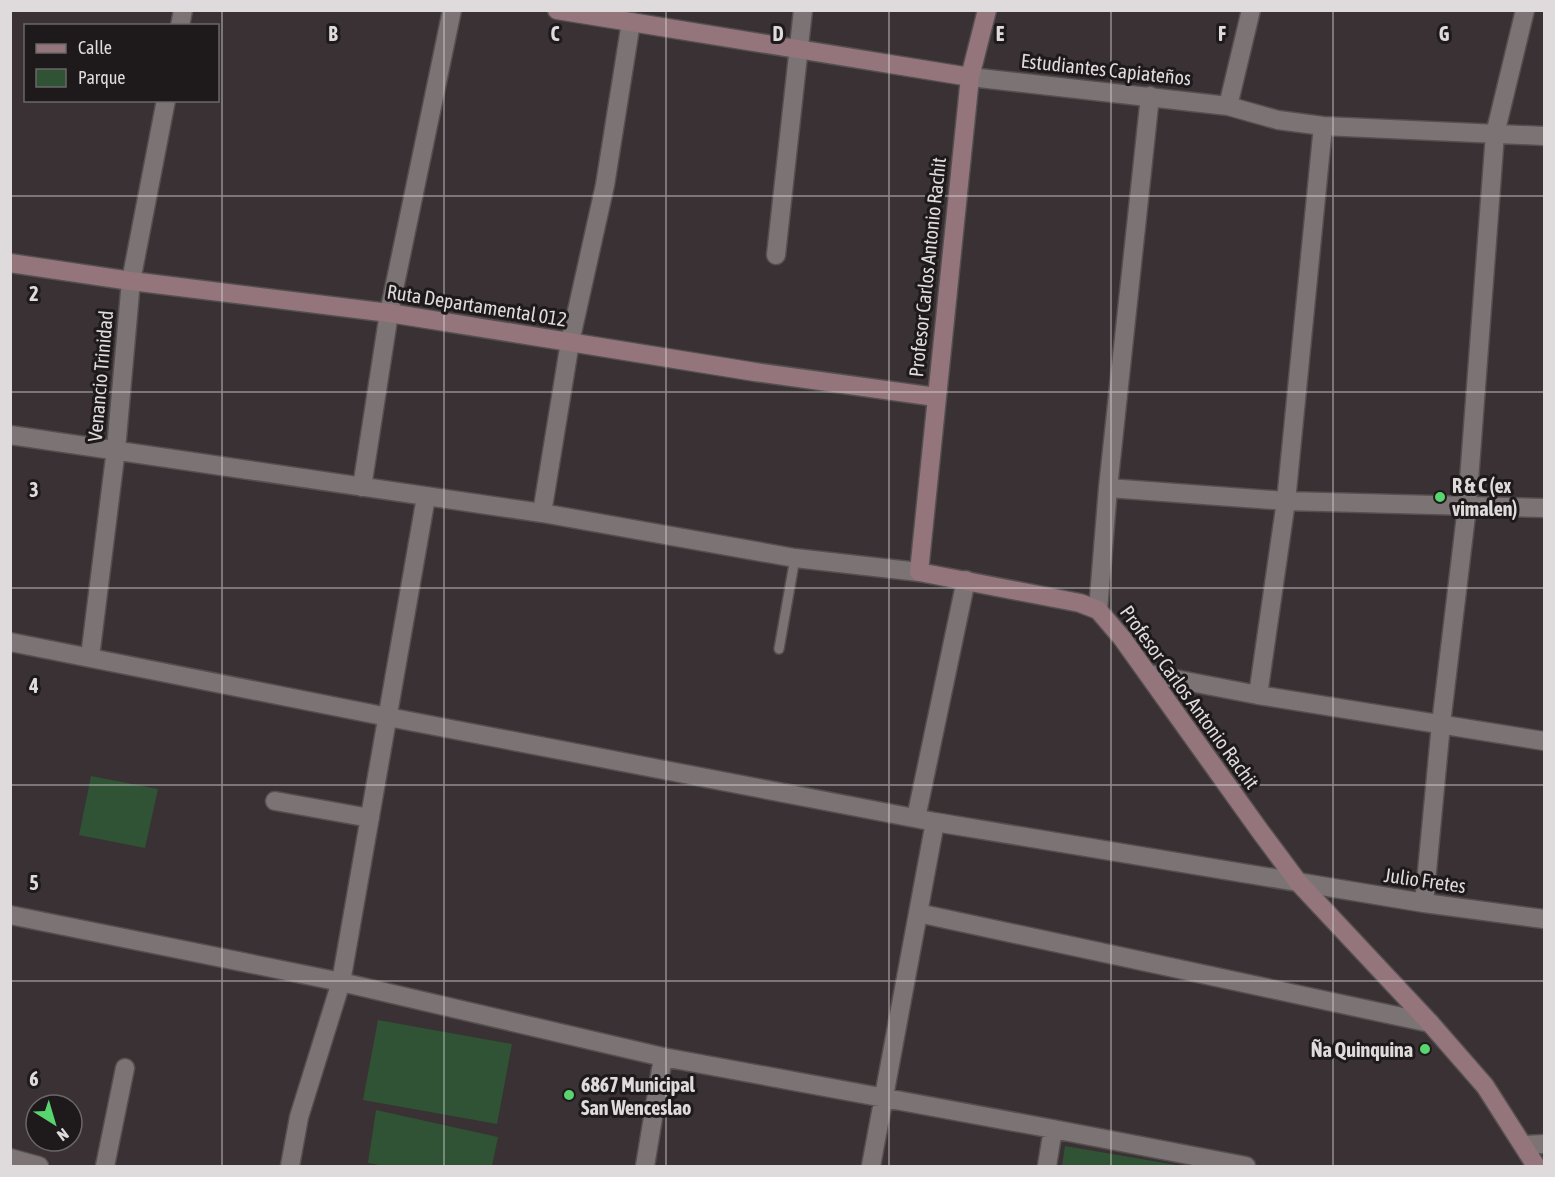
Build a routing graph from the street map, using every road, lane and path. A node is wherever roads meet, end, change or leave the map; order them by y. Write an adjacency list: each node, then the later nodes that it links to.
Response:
1 (452, 10): 19 (street)
2 (558, 10): 7 (main road, Estudiantes Capiateños)
3 (803, 10): 8 (street)
4 (987, 10): 9 (main road, Profesor Carlos Antonio Rachit)
5 (1251, 10): 12 (street)
6 (1525, 10): 14 (street)
7 (631, 22): 8 (main road, Estudiantes Capiateños); 20 (street)
8 (798, 49): 9 (main road, Estudiantes Capiateños); 16 (street)
9 (970, 77): 10 (street, Estudiantes Capiateños); 21 (main road, Profesor Carlos Antonio Rachit)
10 (1150, 96): 12 (street, Estudiantes Capiateños); 25 (street)
11 (166, 102): 18 (street, Venancio Trinidad)
12 (1228, 106): 13 (street, Estudiantes Capiateños)
13 (1323, 126): 14 (street, Estudiantes Capiateños); 27 (street)
14 (1495, 134): 15 (street, Estudiantes Capiateños); 28 (street)
15 (1545, 136)
16 (776, 255)
17 (10, 263): 18 (main road, Ruta Departamental 012)
18 (131, 281): 19 (main road, Ruta Departamental 012); 23 (street, Venancio Trinidad)
19 (389, 313): 20 (main road, Ruta Departamental 012); 24 (street)
20 (570, 342): 21 (main road, Ruta Departamental 012); 30 (street)
21 (936, 397): 32 (main road, Profesor Carlos Antonio Rachit)
22 (10, 435): 23 (street)
23 (116, 449): 24 (street); 37 (street, Venancio Trinidad)
24 (362, 487): 26 (street)
25 (1108, 488): 27 (street); 34 (street)
26 (426, 497): 30 (street); 40 (street)
27 (1286, 501): 28 (street); 39 (street)
28 (1467, 507): 29 (street); 41 (street)
29 (1545, 508)
30 (542, 513): 31 (street)
31 (795, 558): 32 (street); 36 (lane)
32 (919, 572): 33 (main road, Profesor Carlos Antonio Rachit)
33 (966, 580): 34 (main road, Profesor Carlos Antonio Rachit); 45 (street)
34 (1098, 610): 38 (main road, Profesor Carlos Antonio Rachit)
35 (10, 642): 37 (street, Julio Fretes)
36 (779, 649)
37 (90, 657): 40 (street, Julio Fretes)
38 (1149, 674): 39 (street); 47 (main road, Profesor Carlos Antonio Rachit)
39 (1258, 695): 41 (street)
40 (388, 717): 44 (street); 45 (street, Julio Fretes)
41 (1441, 724): 42 (street); 48 (street)
42 (1545, 741)
43 (275, 801): 44 (street)
44 (370, 818): 52 (street)
45 (916, 818): 46 (street, Julio Fretes)
46 (935, 822): 47 (street, Julio Fretes); 49 (street)
47 (1299, 882): 48 (street, Julio Fretes); 53 (main road, Profesor Carlos Antonio Rachit)
48 (1424, 903): 51 (street, Julio Fretes)
49 (918, 913): 53 (street); 56 (street)
50 (10, 915): 52 (street)
51 (1545, 919)
52 (341, 982): 54 (street); 64 (street)
53 (1430, 1023): 59 (main road, Profesor Carlos Antonio Rachit)
54 (663, 1058): 56 (street); 65 (street)
55 (125, 1068): 63 (street)
56 (884, 1098): 57 (street); 66 (street)
57 (1053, 1129): 61 (street); 67 (street)
58 (1545, 1144): 59 (street)
59 (1524, 1145): 68 (main road, Profesor Carlos Antonio Rachit)
60 (10, 1158): 62 (street)
61 (1238, 1166)
62 (39, 1167)
63 (105, 1167)
64 (290, 1167)
65 (645, 1167)
66 (871, 1167)
67 (1047, 1167)
68 (1536, 1167)

